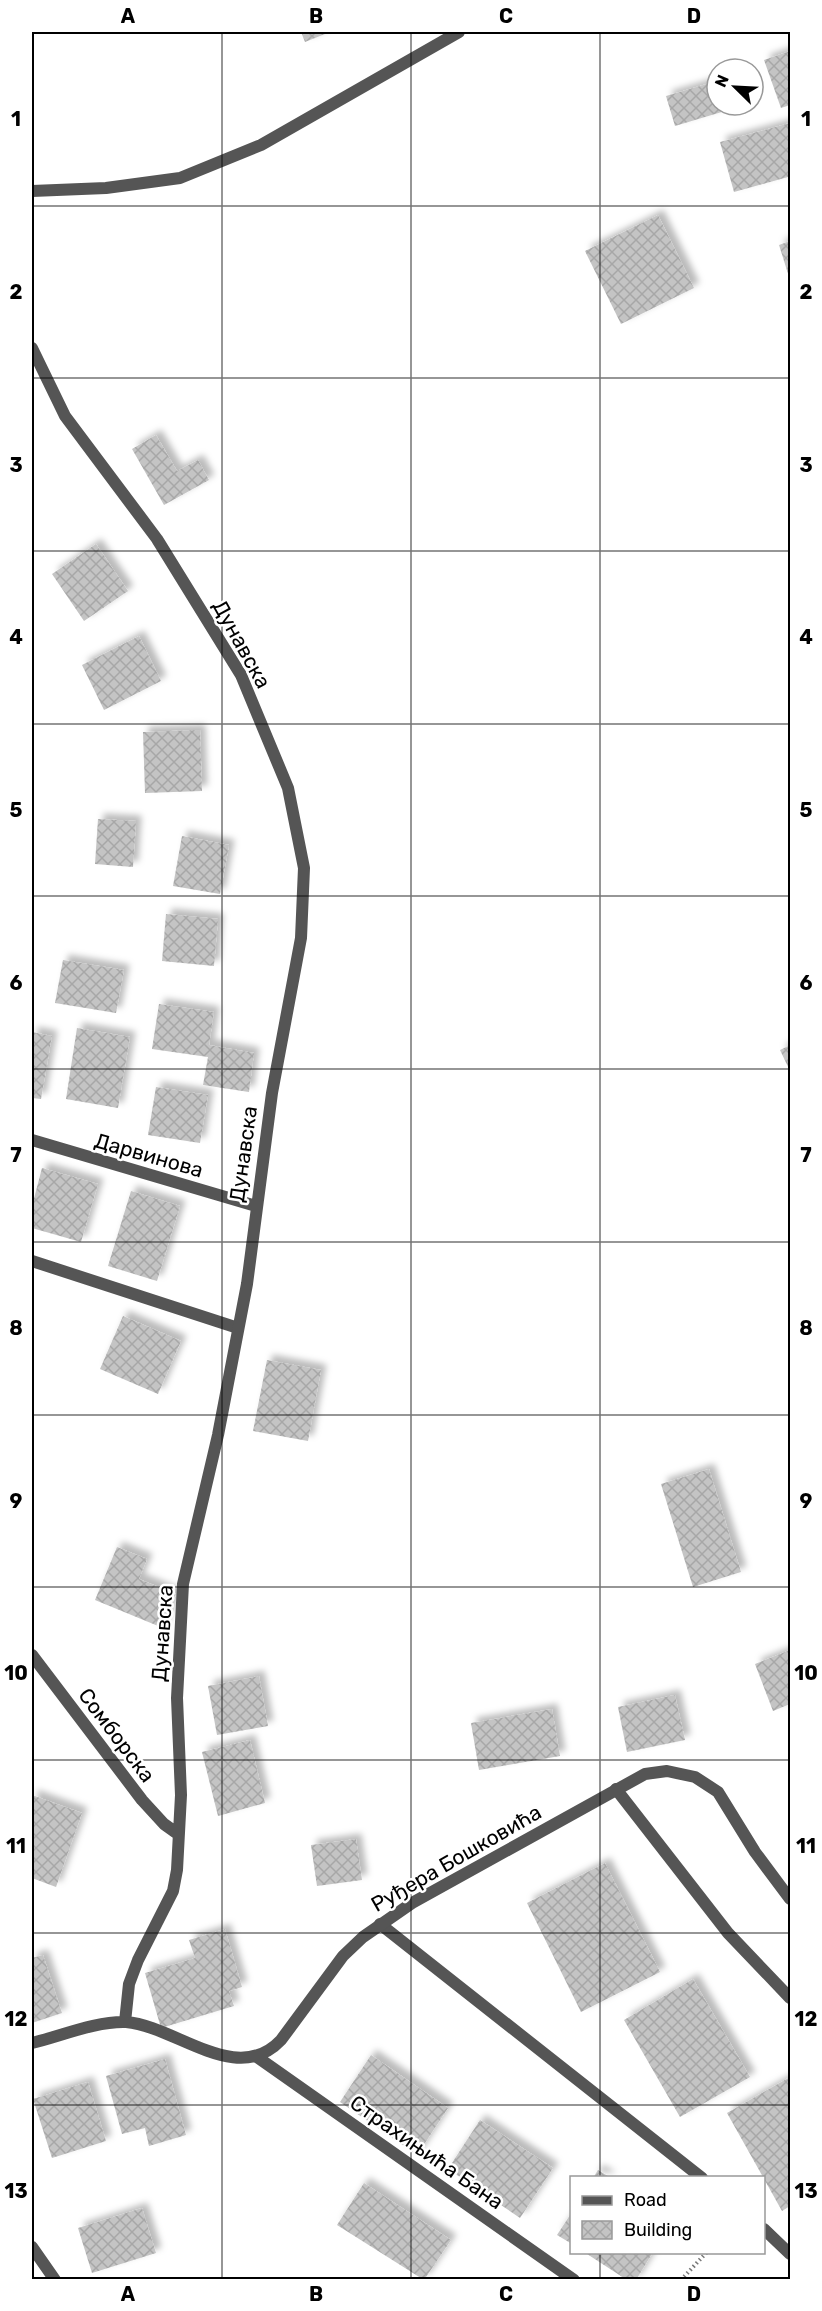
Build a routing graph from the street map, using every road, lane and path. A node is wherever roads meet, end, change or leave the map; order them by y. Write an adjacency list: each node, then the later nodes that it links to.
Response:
1 (459, 32): 2 (street)
2 (32, 191)
3 (32, 348): 5 (street, Дунавска)
4 (32, 1140): 5 (street, Дарвинова)
5 (255, 1206): 7 (street, Дунавска)
6 (32, 1261): 7 (street)
7 (238, 1328): 10 (street, Дунавска)
8 (32, 1655): 10 (street, Сомборска)
9 (616, 1789): 11 (street, Руђера Бошковића); 12 (street, Руђера Бошковића); 13 (street)
10 (178, 1834): 14 (street, Дунавска)
11 (790, 1899)
12 (380, 1924): 16 (street, Руђера Бошковића); 17 (street)
13 (790, 1998)
14 (125, 2022): 15 (street); 16 (street)
15 (32, 2043)
16 (257, 2057): 23 (street, Страхињића Бана)
17 (699, 2176)
18 (765, 2230): 21 (street)
19 (32, 2247): 22 (street)
20 (706, 2254): 24 (path)
21 (790, 2254)
22 (55, 2280)
23 (574, 2280)
24 (681, 2280)

